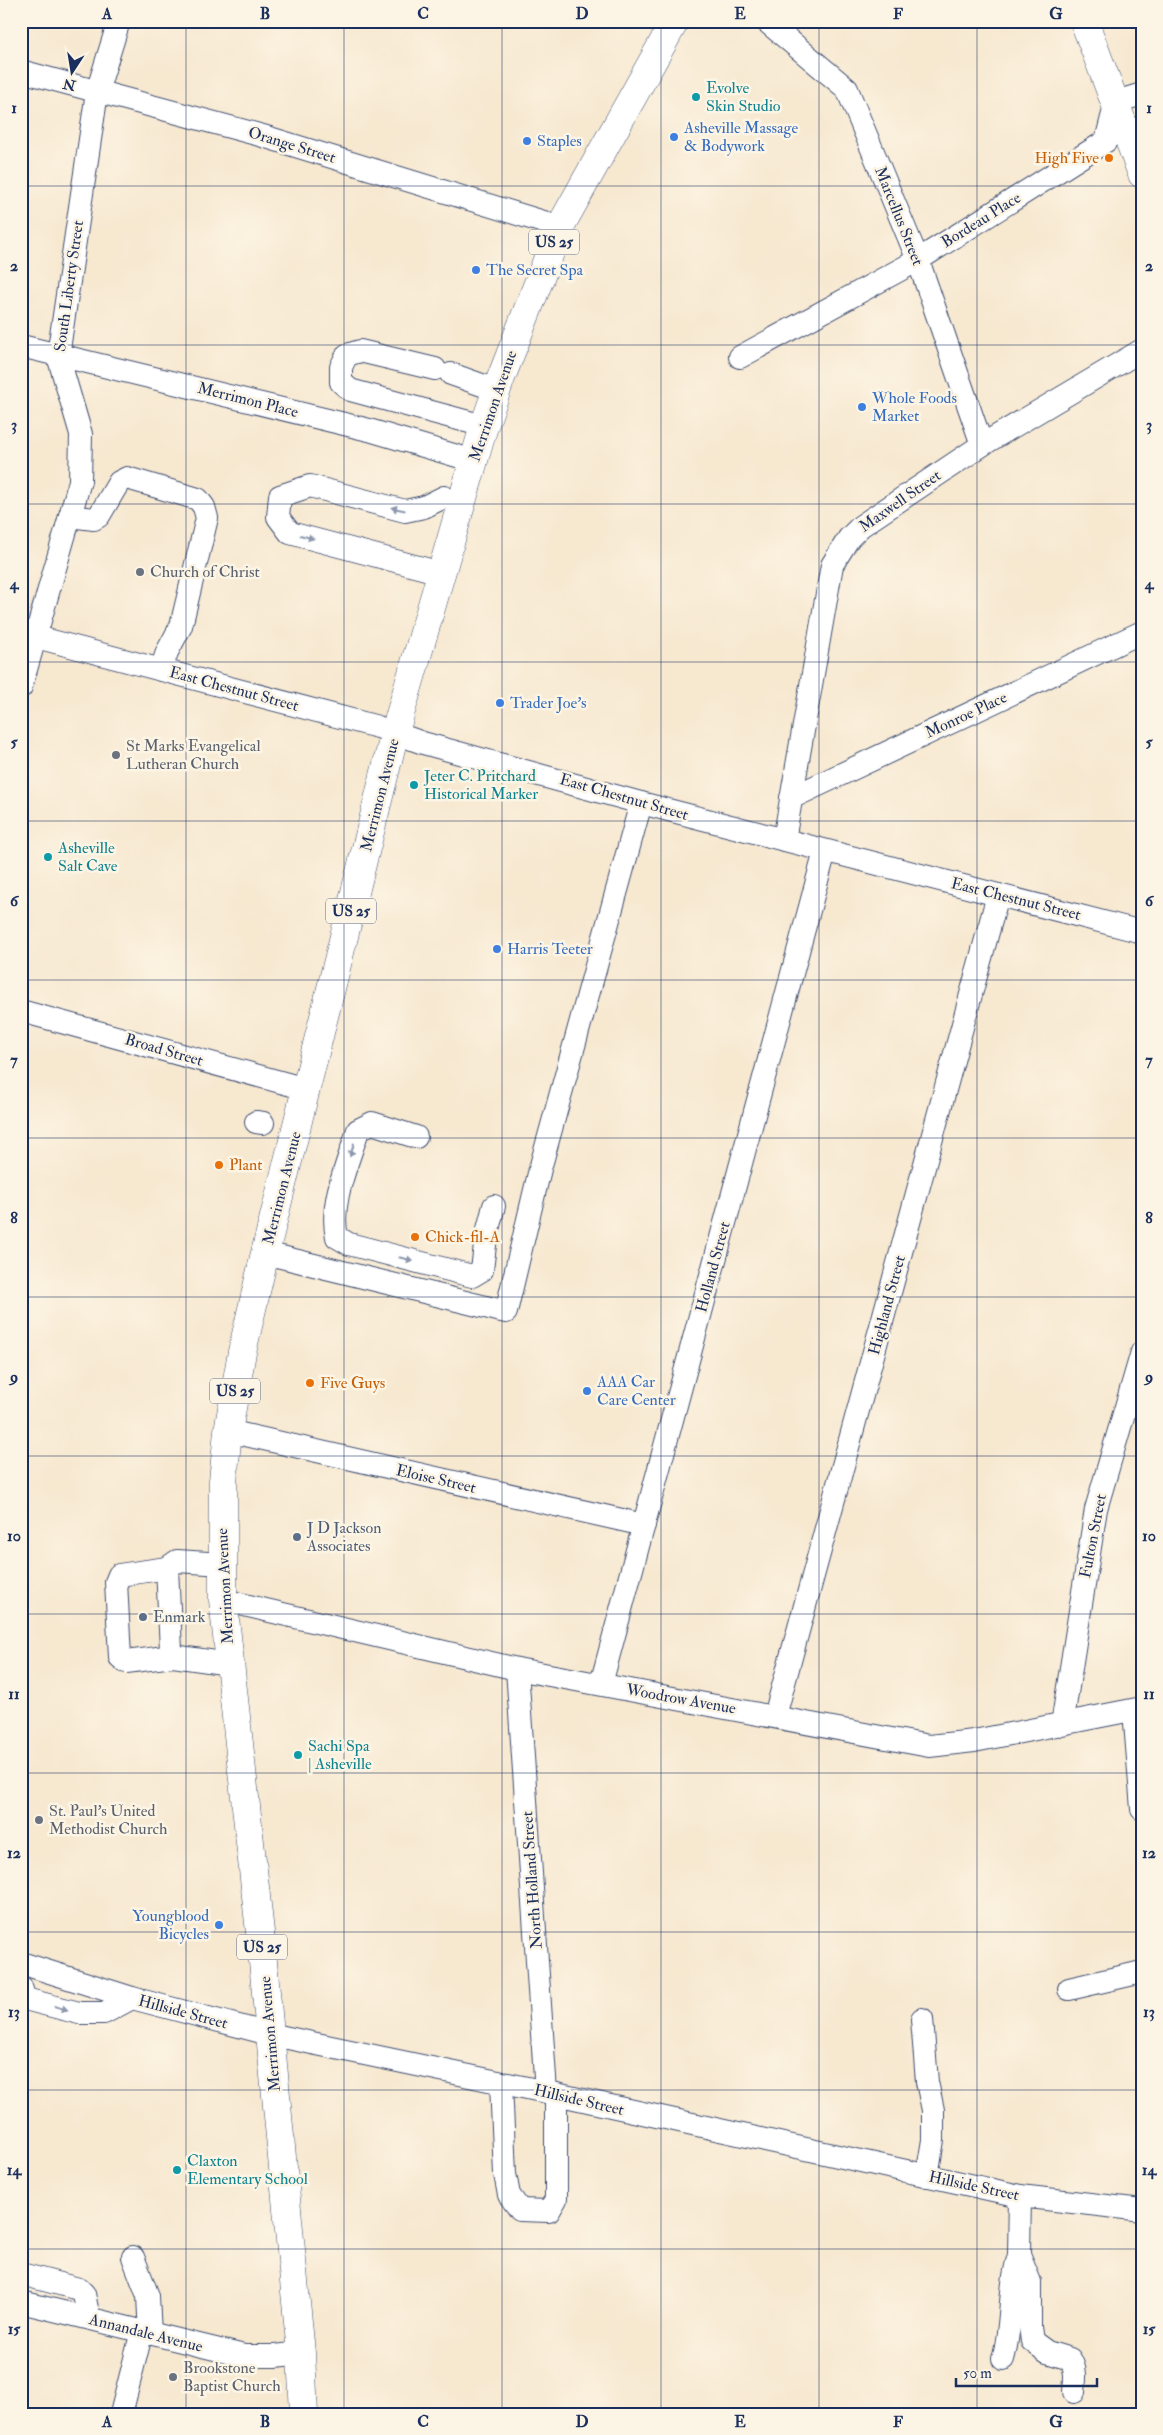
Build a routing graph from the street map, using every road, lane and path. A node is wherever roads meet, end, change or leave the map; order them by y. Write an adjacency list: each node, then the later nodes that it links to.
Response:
1 (119, 21): 6 (street, South Liberty Street)
2 (675, 21): 10 (main road, Merrimon Avenue / US 25)
3 (766, 21): 11 (street, Marcellus Street)
4 (1084, 21): 8 (main road)
5 (21, 71): 6 (street, Orange Street)
6 (97, 92): 10 (street, Orange Street); 14 (street, South Liberty Street)
7 (1142, 94): 8 (street)
8 (1116, 102): 9 (main road); 11 (street, Bordeau Place)
9 (1142, 174)
10 (560, 227): 16 (main road, Merrimon Avenue / US 25)
11 (918, 260): 15 (street, Bordeau Place); 18 (street, Marcellus Street)
12 (21, 346): 14 (street, Merrimon Place)
13 (1142, 350): 18 (street, Maxwell Street)
14 (58, 356): 19 (street, Merrimon Place); 21 (street, South Liberty Street)
15 (740, 357)
16 (496, 390): 17 (main road, Merrimon Avenue / US 25); 17 (street)
17 (484, 426): 19 (main road, Merrimon Avenue / US 25)
18 (982, 445): 28 (street, Maxwell Street)
19 (474, 461): 22 (main road, Merrimon Avenue / US 25)
20 (444, 497): 22 (street, one-way to 22)
21 (70, 516): 24 (street, South Liberty Street); 25 (street)
22 (441, 573): 27 (main road, Merrimon Avenue / US 25)
23 (1142, 632): 28 (street, Monroe Place)
24 (29, 635): 25 (street, East Chestnut Street); 26 (street, South Liberty Street)
25 (161, 670): 27 (street, East Chestnut Street)
26 (21, 687)
27 (395, 732): 29 (street, East Chestnut Street); 35 (main road, Merrimon Avenue / US 25)
28 (791, 798): 30 (street, Maxwell Street)
29 (642, 803): 30 (street, East Chestnut Street); 38 (street)
30 (784, 840): 31 (street, East Chestnut Street)
31 (825, 851): 32 (street, East Chestnut Street); 41 (street, Holland Street)
32 (998, 895): 33 (street, East Chestnut Street); 50 (street, Highland Street)
33 (1142, 932)
34 (21, 1010): 35 (street, Broad Street)
35 (306, 1089): 38 (main road, Merrimon Avenue / US 25)
36 (416, 1136): 37 (street, one-way to 37)
37 (494, 1206)
38 (265, 1253): 40 (main road, Merrimon Avenue / US 25)
39 (1142, 1352): 51 (street, Fulton Street)
40 (228, 1431): 41 (street, Eloise Street); 42 (main road, Merrimon Avenue / US 25)
41 (644, 1525): 48 (street, Holland Street)
42 (222, 1564): 43 (street); 44 (main road, Merrimon Avenue / US 25)
43 (167, 1568): 45 (street); 45 (street)
44 (223, 1600): 46 (main road, Merrimon Avenue / US 25); 47 (street, Woodrow Avenue)
45 (173, 1656): 46 (street)
46 (230, 1664): 60 (main road, Merrimon Avenue / US 25)
47 (517, 1669): 48 (street, Woodrow Avenue); 62 (street, North Holland Street)
48 (601, 1684): 50 (street, Woodrow Avenue)
49 (1138, 1709): 51 (street, Woodrow Avenue); 52 (street)
50 (775, 1716): 51 (street, Woodrow Avenue)
51 (1062, 1725)
52 (1142, 1809)
53 (21, 1963): 55 (street); 58 (street, Hillside Street)
54 (1142, 1972): 57 (street)
55 (21, 1975)
56 (21, 1988): 58 (street, one-way to 58)
57 (1069, 1989)
58 (132, 1998): 60 (street, Hillside Street)
59 (922, 2020): 63 (street)
60 (269, 2034): 61 (street, Hillside Street); 72 (main road, Merrimon Avenue / US 25)
61 (501, 2082): 62 (street, Hillside Street); 62 (street, North Holland Street)
62 (551, 2093): 63 (street, Hillside Street)
63 (927, 2176): 64 (street, Hillside Street)
64 (1020, 2196): 65 (street, Hillside Street); 66 (street)
65 (1142, 2210)
66 (1019, 2256): 73 (street); 74 (street)
67 (133, 2258): 71 (street)
68 (21, 2274): 70 (street)
69 (21, 2302): 70 (street, Annandale Avenue)
70 (89, 2318): 71 (street, Annandale Avenue)
71 (146, 2332): 72 (street, Annandale Avenue); 75 (street)
72 (301, 2352): 76 (main road, Merrimon Avenue / US 25)
73 (1003, 2359)
74 (1074, 2392)
75 (121, 2414)
76 (304, 2414)

